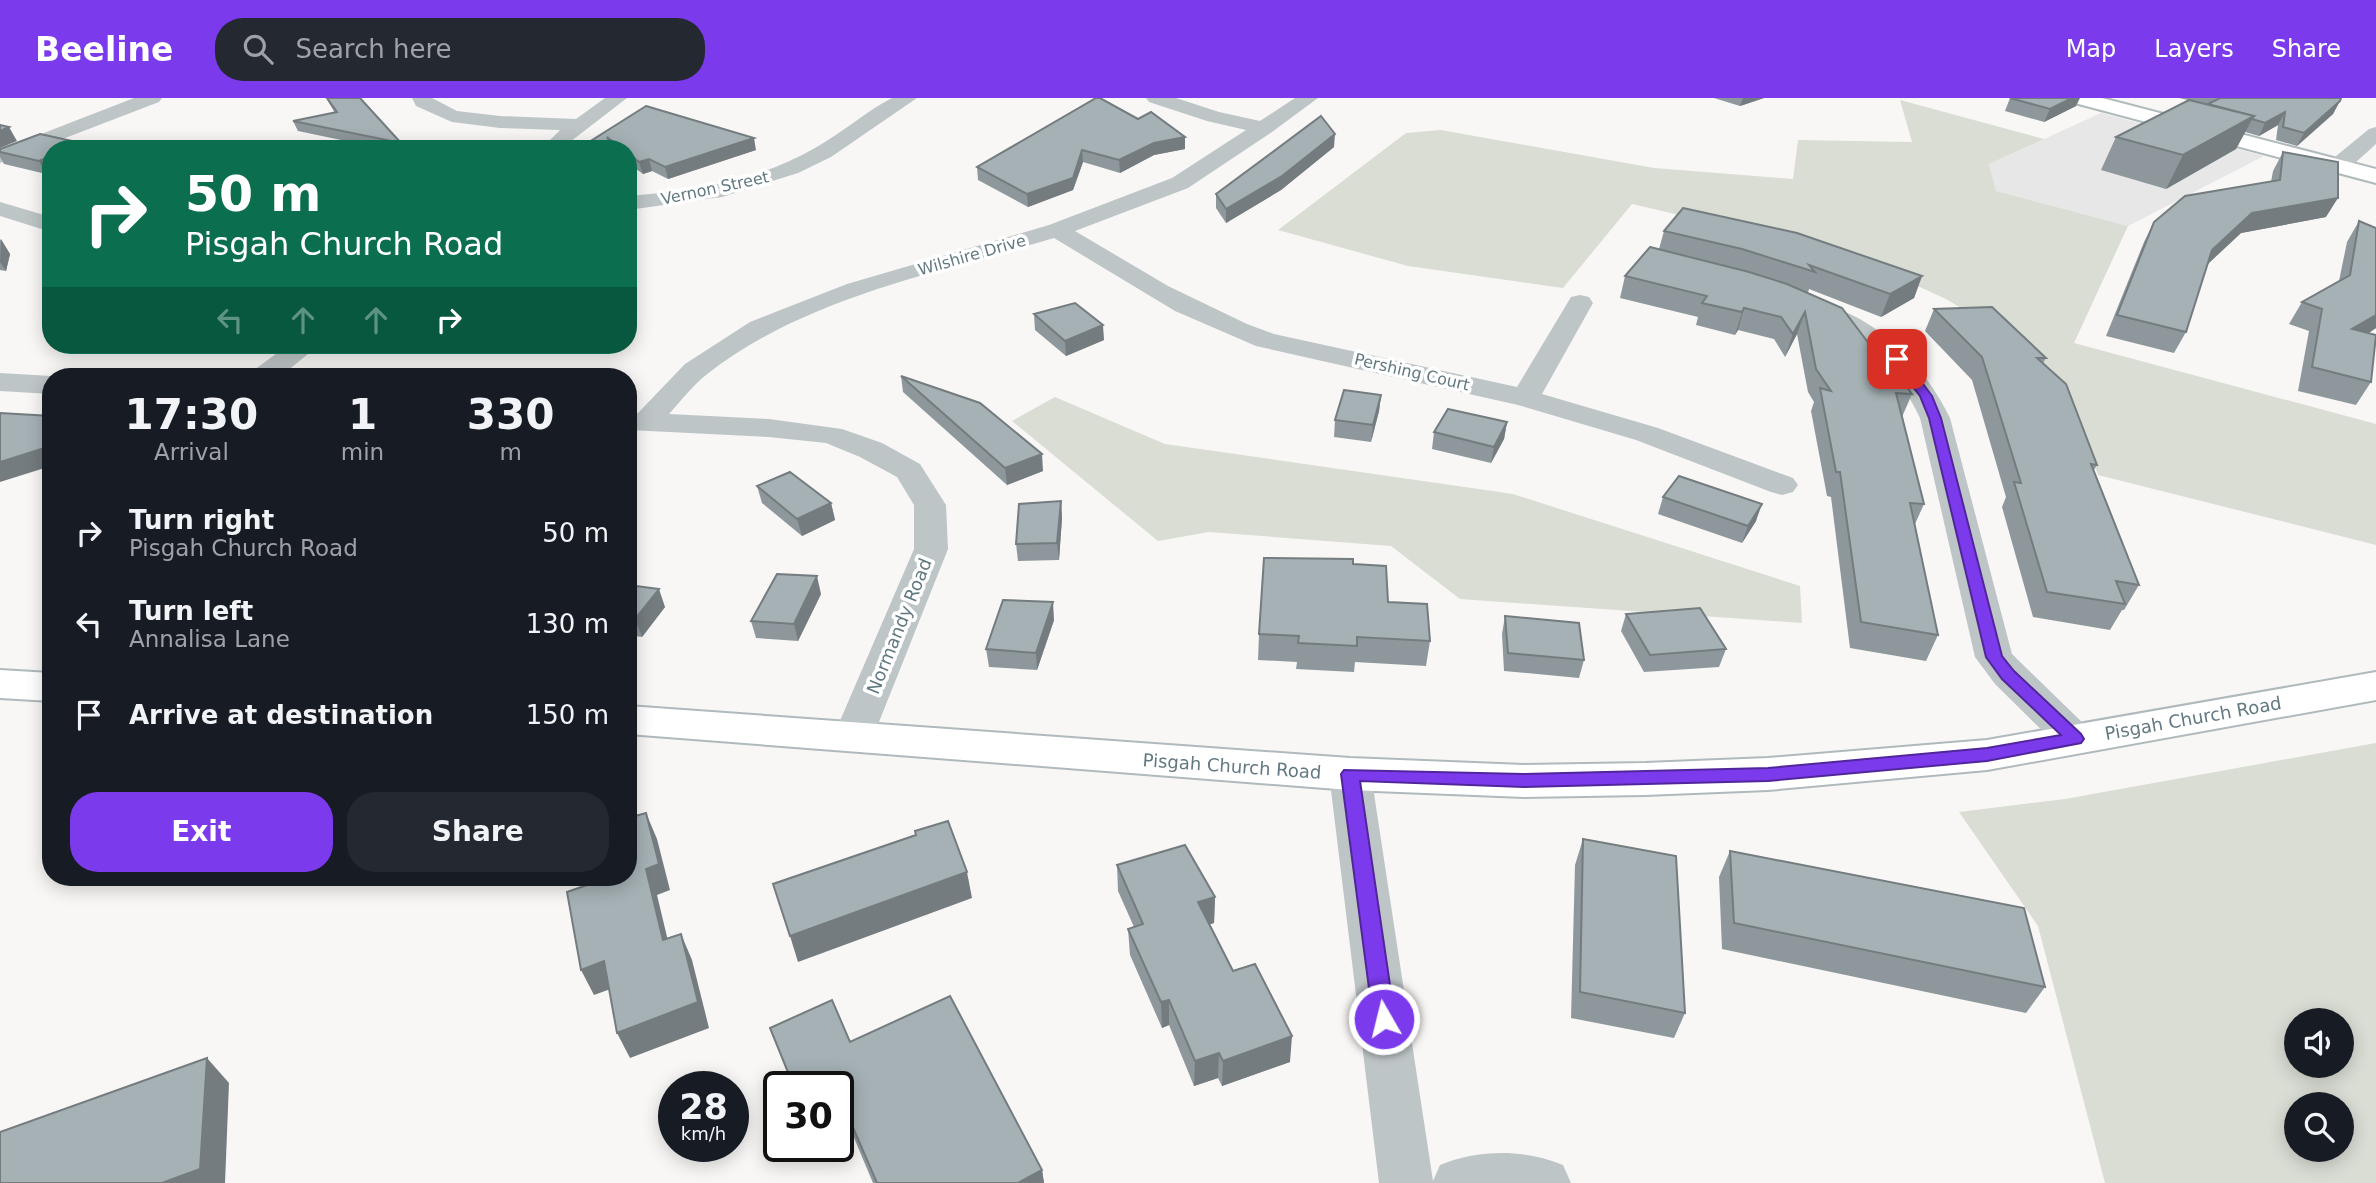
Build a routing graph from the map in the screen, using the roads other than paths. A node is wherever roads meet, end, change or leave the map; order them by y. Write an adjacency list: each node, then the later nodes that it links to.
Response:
1 (152, 98): 11 (street)
2 (422, 98): 8 (street)
3 (617, 98): 8 (street)
4 (907, 98): 17 (street, Vernon Street)
5 (1156, 98): 9 (street)
6 (1308, 98): 9 (street, Wilshire Drive)
7 (2078, 98): 15 (main road)
8 (578, 125): 12 (street)
9 (1265, 128): 20 (street, Wilshire Drive)
10 (2376, 133): 15 (street)
11 (44, 140)
12 (560, 140)
13 (42, 141): 14 (street)
14 (0, 157)
15 (2338, 166): 16 (main road)
16 (2376, 176)
17 (637, 202)
18 (0, 209): 19 (street)
19 (42, 222)
20 (1056, 230): 27 (street, Pershing Court); 28 (street, Wilshire Drive)
21 (1787, 298): 36 (street)
22 (1580, 303): 27 (street)
23 (293, 354): 24 (street)
24 (275, 368)
25 (0, 382): 26 (street)
26 (42, 384)
27 (1524, 398): 30 (street, Pershing Court)
28 (637, 421)
29 (637, 422): 35 (street, Normandy Road)
30 (1782, 485)
31 (0, 684): 32 (main road)
32 (42, 686)
33 (2376, 686): 36 (main road, Pisgah Church Road)
34 (637, 721): 35 (main road, Pisgah Church Road)
35 (853, 737): 37 (main road, Pisgah Church Road)
36 (2075, 739): 37 (main road, Pisgah Church Road)
37 (1350, 774): 38 (street)
38 (1406, 1183)
39 (1459, 1183): 40 (street)
40 (1544, 1183)

